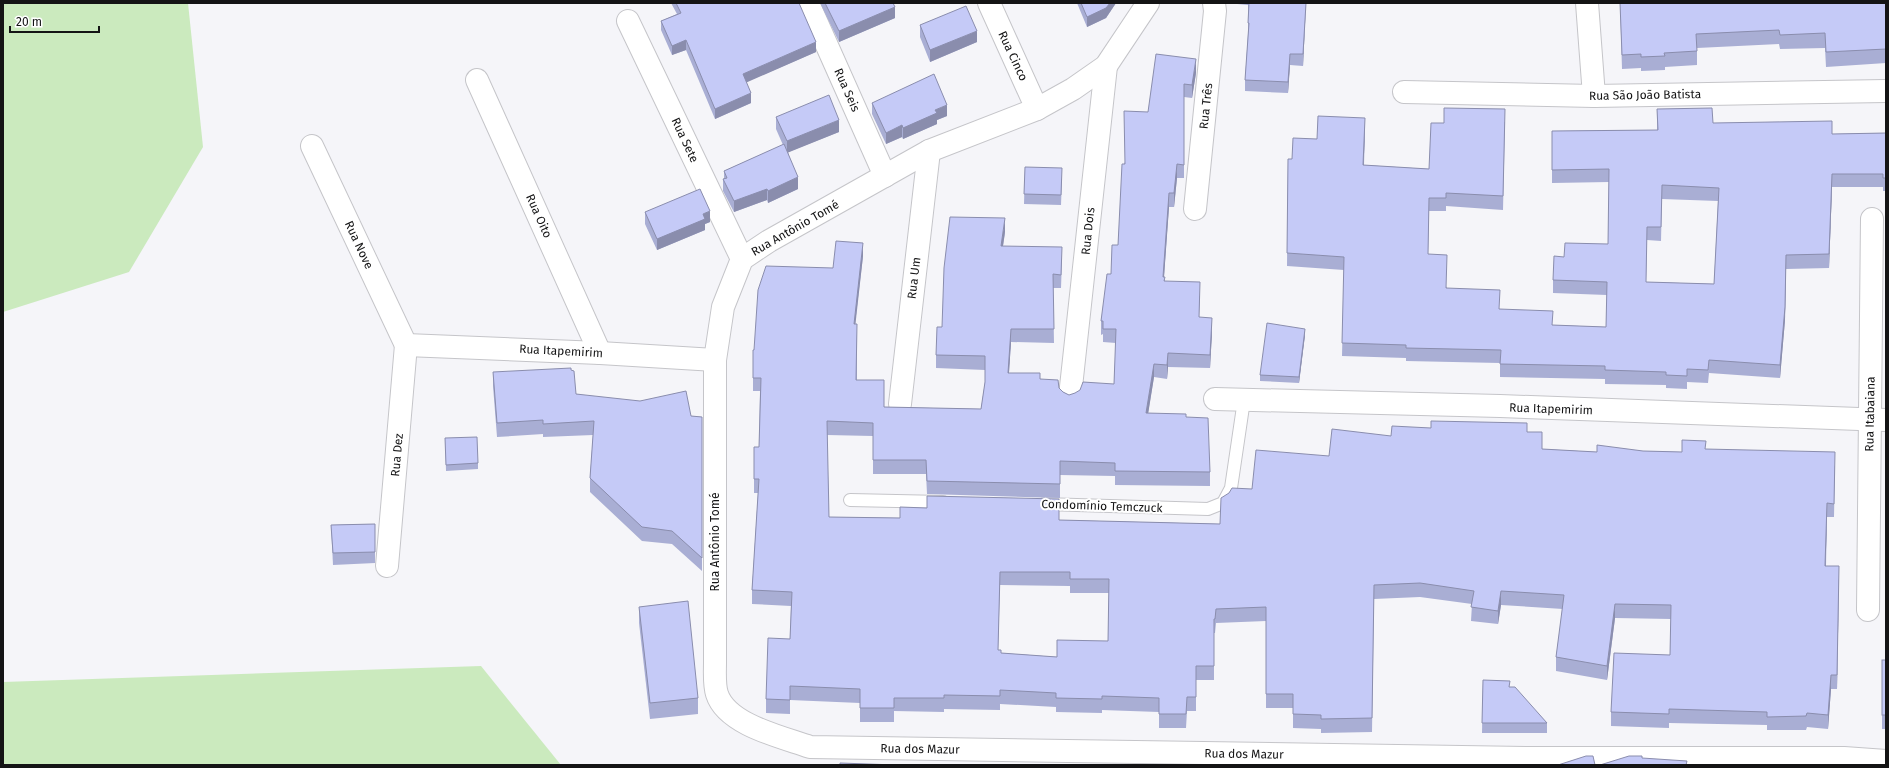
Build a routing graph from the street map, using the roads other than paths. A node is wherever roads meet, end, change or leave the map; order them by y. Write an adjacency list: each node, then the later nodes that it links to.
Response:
1 (808, 3): 15 (street, Rua Seis)
2 (988, 3): 12 (street, Rua Cinco)
3 (1148, 3): 7 (street, Rua Antônio Tomé)
4 (1214, 3): 16 (street, Rua Três)
5 (1587, 3): 11 (street)
6 (628, 21): 18 (street, Rua Sete)
7 (1106, 66): 12 (street, Rua Antônio Tomé); 22 (street, Rua Dois)
8 (477, 80): 20 (street, Rua Oito)
9 (1886, 91): 11 (street, Rua São João Batista)
10 (1404, 92): 11 (street, Rua São João Batista)
11 (1594, 96)
12 (1037, 109): 14 (street, Rua Antônio Tomé)
13 (312, 146): 19 (street, Rua Nove)
14 (929, 151): 15 (street, Rua Antônio Tomé); 25 (street, Rua Um)
15 (885, 176): 18 (street, Rua Antônio Tomé)
16 (1195, 209)
17 (1872, 219): 26 (street, Rua Itabaiana)
18 (742, 260): 21 (street, Rua Antônio Tomé)
19 (406, 345): 20 (street, Rua Itapemirim); 30 (street, Rua Dez)
20 (600, 353): 21 (street, Rua Itapemirim)
21 (715, 360): 32 (street, Rua Antônio Tomé)
22 (1070, 396)
23 (1215, 399): 24 (street, Rua Itapemirim)
24 (1244, 400): 26 (street, Rua Itapemirim); 29 (lane, Condomínio Temczuck)
25 (900, 404)
26 (1878, 420): 31 (street, Rua Itabaiana)
27 (850, 500): 28 (lane)
28 (953, 502)
29 (1032, 504)
30 (387, 566)
31 (1868, 610)
32 (751, 726): 33 (street, Rua dos Mazur)
33 (810, 756): 34 (street, Rua dos Mazur)
34 (1124, 758): 36 (street, Rua dos Mazur)
35 (1886, 761): 36 (street, Rua dos Mazur)
36 (1531, 762)

